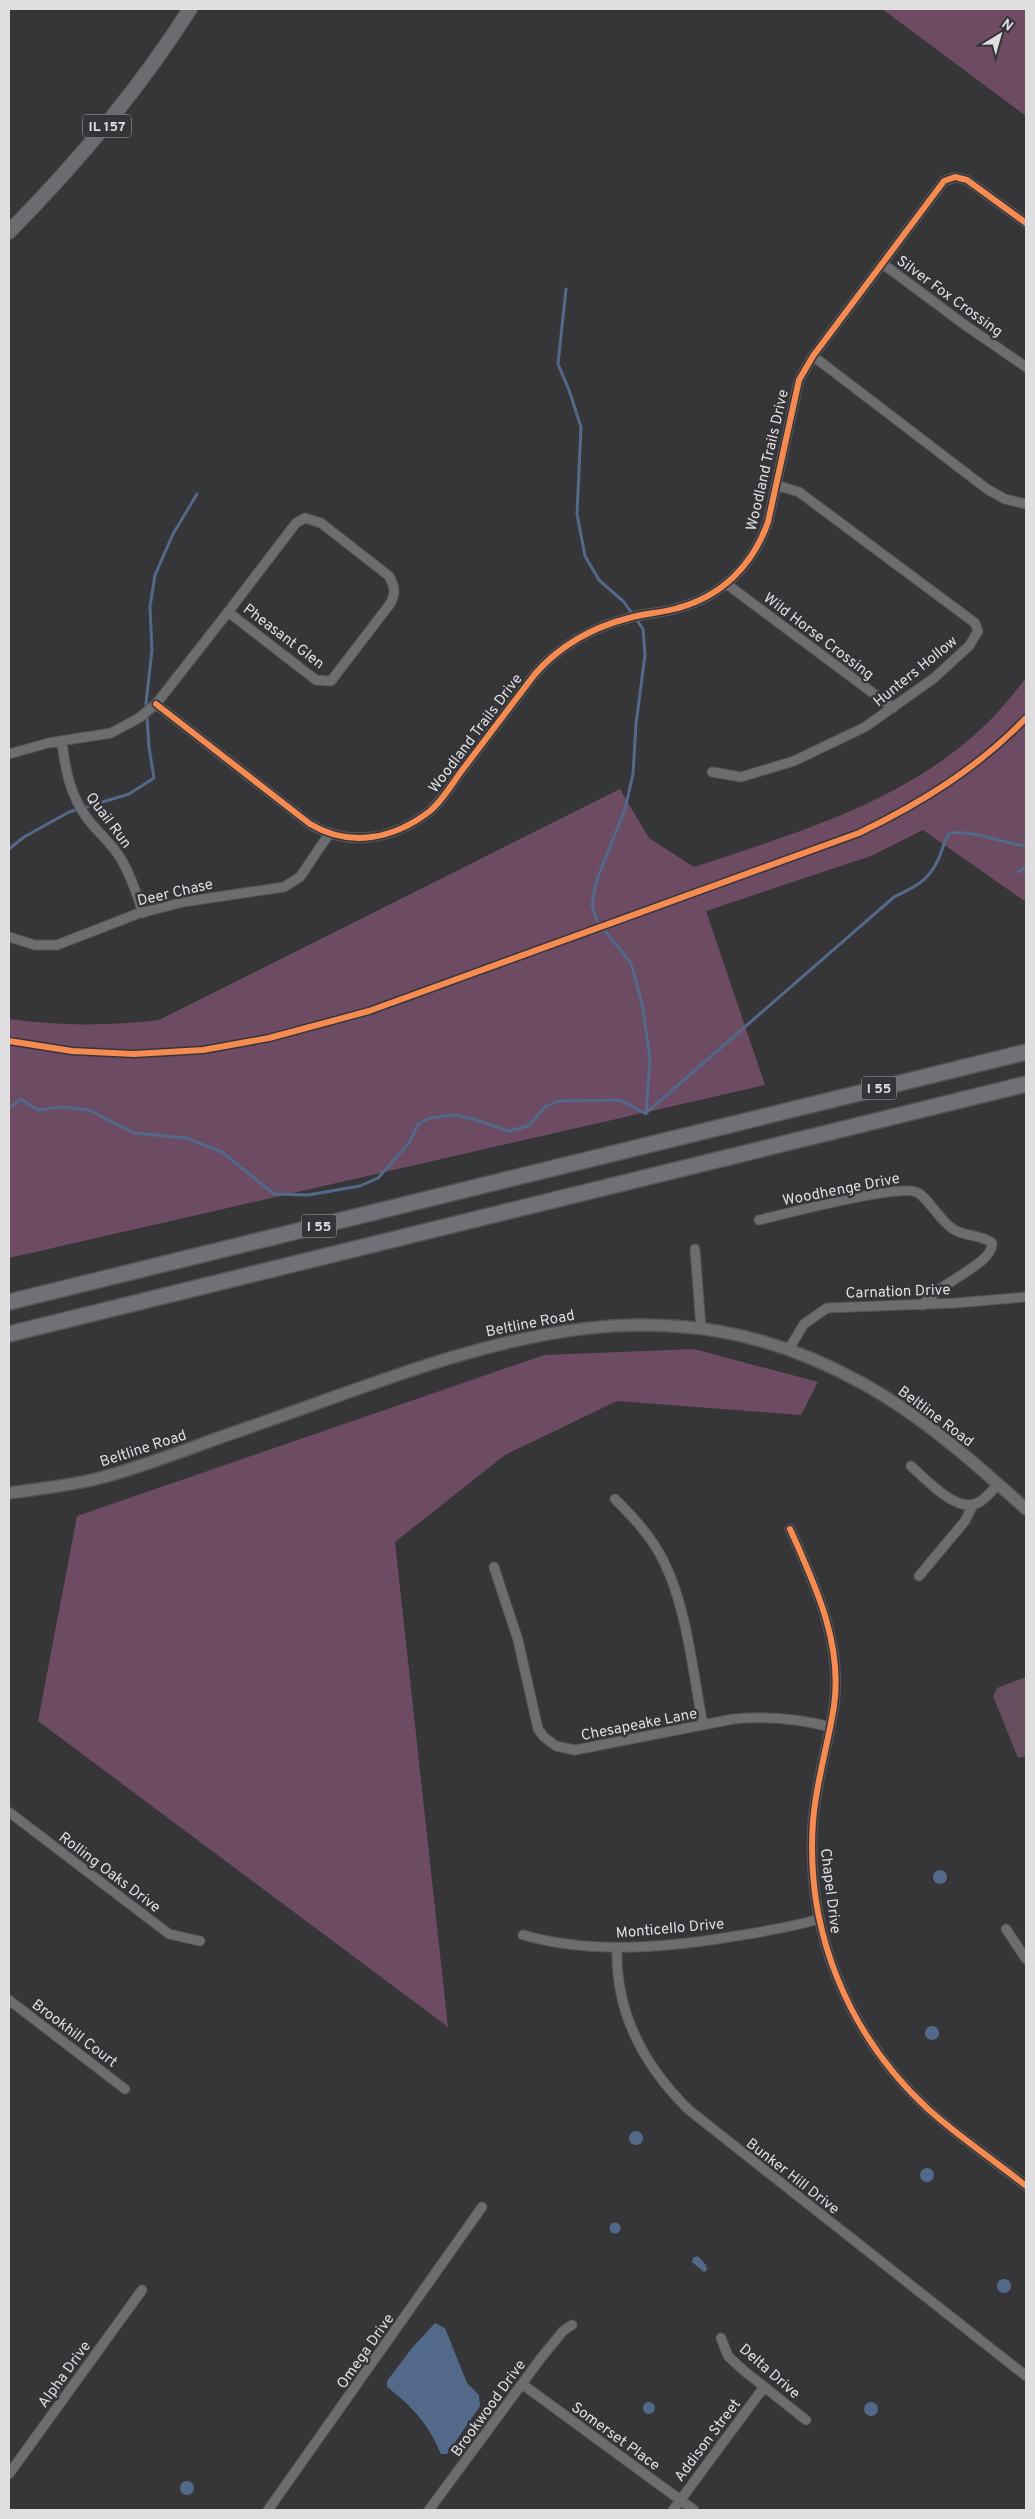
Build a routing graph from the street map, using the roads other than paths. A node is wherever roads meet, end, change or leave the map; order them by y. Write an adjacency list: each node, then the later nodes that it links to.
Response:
1 (190, 9): 3 (main road, IL 157)
2 (1026, 223): 4 (street, Woodland Trails Drive)
3 (9, 232)
4 (883, 264): 5 (street, Woodland Trails Drive); 6 (street, Silver Fox Crossing)
5 (814, 356): 7 (street, Woodland Trails Drive); 8 (street)
6 (1026, 367)
7 (776, 485): 9 (street, Woodland Trails Drive); 12 (street, Hunters Hollow)
8 (1026, 504)
9 (728, 584): 12 (street, Wild Horse Crossing); 16 (street, Woodland Trails Drive)
10 (228, 612): 10 (street, Pheasant Glen); 11 (street, Pheasant Glen)
11 (156, 704): 13 (street, Pheasant Glen); 16 (street, Woodland Trails Drive)
12 (893, 708): 15 (street, Hunters Hollow)
13 (62, 742): 14 (street, Pheasant Glen); 17 (street, Quail Run)
14 (9, 754)
15 (712, 772)
16 (329, 834): 17 (street, Deer Chase)
17 (143, 913): 18 (street, Deer Chase)
18 (9, 937)
19 (1026, 1052): 24 (highway, I 55)
20 (1026, 1084): 27 (highway, I 55)
21 (759, 1220): 25 (street, Woodhenge Drive)
22 (695, 1249): 26 (street)
23 (1026, 1297): 25 (street, Carnation Drive)
24 (9, 1302)
25 (923, 1305): 28 (street, Carnation Drive)
26 (701, 1328): 28 (main road, Beltline Road); 31 (main road, Beltline Road)
27 (9, 1334)
28 (788, 1349): 30 (main road, Beltline Road)
29 (911, 1466): 33 (street)
30 (998, 1484): 33 (street); 34 (main road, Beltline Road)
31 (9, 1492)
32 (615, 1499): 38 (street)
33 (973, 1504): 37 (street)
34 (1026, 1509)
35 (790, 1529): 39 (street, Chapel Drive)
36 (494, 1567): 38 (street, Chesapeake Lane)
37 (919, 1576)
38 (703, 1725): 39 (street, Chesapeake Lane)
39 (830, 1727): 41 (street, Chapel Drive)
40 (9, 1812): 44 (street, Rolling Oaks Drive)
41 (819, 1919): 45 (street, Monticello Drive); 49 (street, Chapel Drive)
42 (1006, 1929): 46 (street)
43 (523, 1935): 45 (street, Monticello Drive)
44 (200, 1941)
45 (617, 1947): 54 (street, Bunker Hill Drive)
46 (1026, 1959)
47 (9, 2000): 48 (street, Brookhill Court)
48 (125, 2089)
49 (1026, 2186)
50 (482, 2207): 60 (street, Omega Drive)
51 (142, 2290): 58 (street, Alpha Drive)
52 (572, 2325): 55 (street, Brookwood Drive)
53 (721, 2338): 56 (street, Delta Drive)
54 (1026, 2376)
55 (522, 2384): 59 (street, Somerset Place); 61 (street, Brookwood Drive)
56 (764, 2387): 57 (street, Delta Drive); 59 (street, Addison Street)
57 (806, 2420)
58 (9, 2474)
59 (680, 2500): 62 (street, Addison Street); 63 (street, Somerset Place)
60 (268, 2510)
61 (430, 2510)
62 (673, 2510)
63 (694, 2510)

